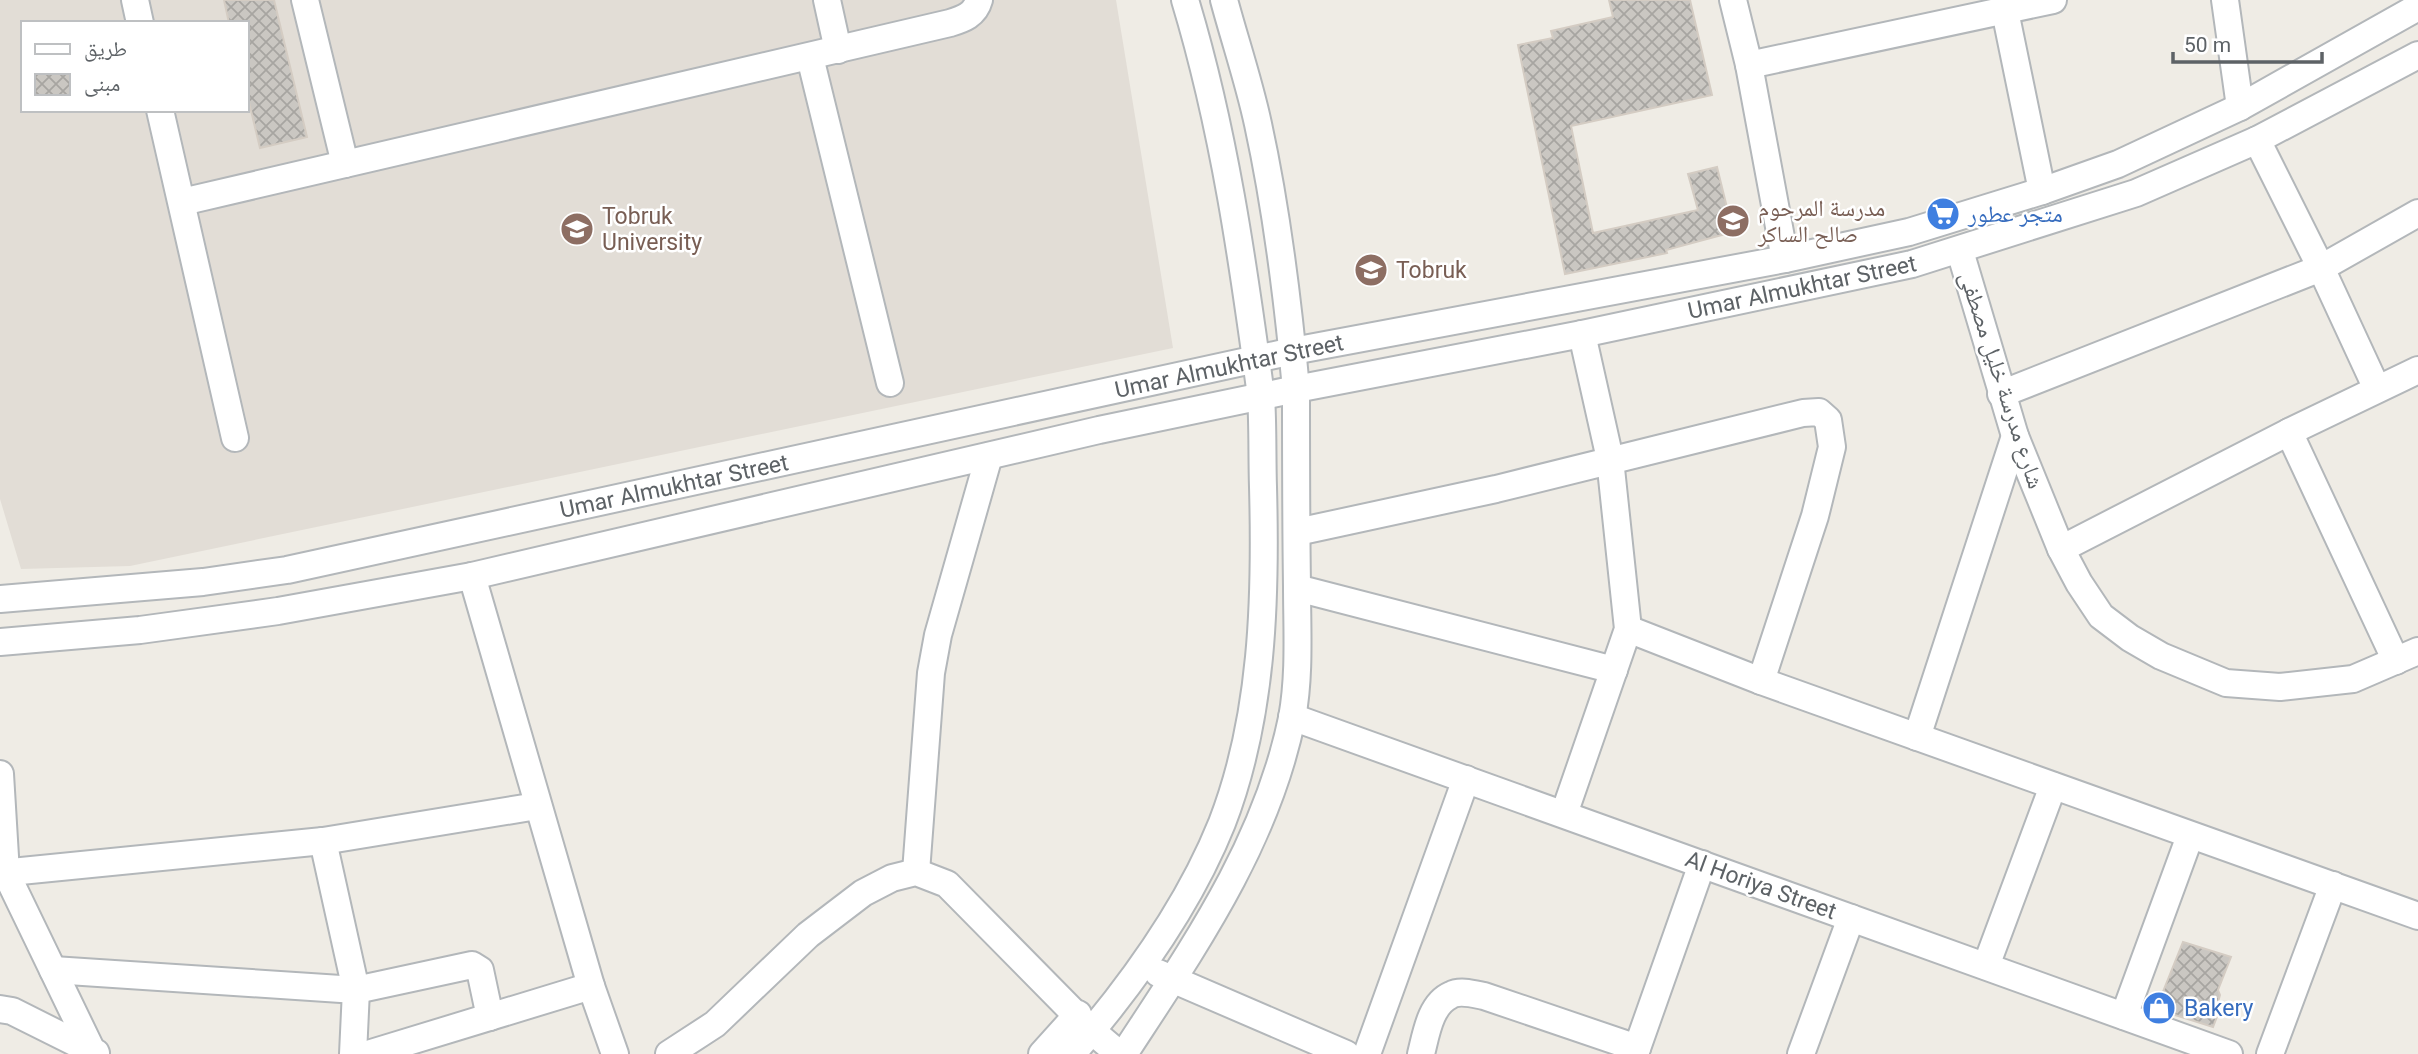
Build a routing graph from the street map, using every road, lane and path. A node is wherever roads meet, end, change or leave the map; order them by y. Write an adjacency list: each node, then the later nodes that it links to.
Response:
1 (135, 0): 12 (street)
2 (305, 0): 20 (street)
3 (827, 0): 13 (street)
4 (979, 0): 13 (street)
5 (1185, 0): 29 (street)
6 (1224, 0): 28 (street)
7 (1733, 0): 16 (street)
8 (2053, 0): 11 (street)
9 (2225, 0): 17 (street)
10 (2418, 7): 17 (street, Umar Almukhtar Street)
11 (2005, 11): 16 (street); 21 (street)
12 (140, 21)
13 (838, 50): 15 (street)
14 (2418, 55): 19 (street, Umar Almukhtar Street)
15 (810, 57): 20 (street); 31 (street)
16 (1749, 65): 25 (street)
17 (2240, 107): 21 (street, Umar Almukhtar Street)
18 (160, 112): 22 (street)
19 (2257, 139): 24 (street, Umar Almukhtar Street); 26 (street)
20 (345, 164): 22 (street)
21 (2042, 191): 25 (street, Umar Almukhtar Street)
22 (182, 202): 38 (street)
23 (2418, 214): 26 (street)
24 (1960, 251): 27 (street, Umar Almukhtar Street); 34 (street, شارع مدرسة خليل مصطفى)
25 (1785, 258): 28 (street, Umar Almukhtar Street)
26 (2321, 268): 33 (street); 34 (street)
27 (1583, 334): 32 (street, Umar Almukhtar Street); 40 (street)
28 (1293, 351): 29 (street, Umar Almukhtar Street); 32 (street)
29 (1255, 360): 35 (street); 45 (street, Umar Almukhtar Street)
30 (2418, 370): 33 (street)
31 (890, 383)
32 (1296, 389): 35 (street, Umar Almukhtar Street); 41 (street)
33 (2377, 389): 36 (street)
34 (2001, 394): 37 (street, شارع مدرسة خليل مصطفى)
35 (1261, 396): 39 (street, Umar Almukhtar Street); 68 (street)
36 (2289, 432): 42 (street); 50 (street)
37 (2015, 436): 42 (street, شارع مدرسة خليل مصطفى); 54 (street)
38 (235, 438)
39 (989, 456): 43 (street, Umar Almukhtar Street); 63 (street)
40 (1610, 459): 41 (street); 47 (street); 52 (street)
41 (1297, 532): 44 (street)
42 (2061, 549): 50 (street, شارع مدرسة خليل مصطفى)
43 (472, 576): 48 (street, Umar Almukhtar Street); 58 (street)
44 (1297, 588): 51 (street); 53 (street)
45 (71, 593): 46 (street, Umar Almukhtar Street); 48 (street)
46 (0, 599)
47 (1628, 629): 51 (street); 52 (street)
48 (76, 636): 49 (street, Umar Almukhtar Street)
49 (0, 642)
50 (2407, 656)
51 (1614, 670): 59 (street)
52 (1761, 681): 54 (street)
53 (1292, 716): 56 (street, Al Horiya Street); 71 (street)
54 (1917, 737): 57 (street)
55 (0, 774): 64 (street)
56 (1466, 779): 59 (street, Al Horiya Street); 89 (street)
57 (2053, 786): 60 (street); 69 (street)
58 (537, 806): 61 (street); 72 (street)
59 (1564, 814): 62 (street, Al Horiya Street)
60 (2190, 836): 65 (street); 75 (street)
61 (323, 841): 64 (street); 73 (street)
62 (1702, 864): 67 (street, Al Horiya Street); 78 (street)
63 (916, 872): 77 (street); 83 (street)
64 (3, 873): 70 (street)
65 (2333, 886): 66 (street); 93 (street)
66 (2418, 916)
67 (1850, 918): 69 (street, Al Horiya Street); 91 (street)
68 (1142, 965): 71 (street); 77 (street)
69 (1986, 967): 75 (street, Al Horiya Street)
70 (53, 970): 73 (street); 79 (street)
71 (1172, 980): 87 (street); 88 (street)
72 (591, 986): 76 (street); 82 (street)
73 (356, 990): 76 (street); 80 (street)
74 (0, 1009): 79 (street)
75 (2124, 1016): 92 (street, Al Horiya Street)
76 (489, 1017): 81 (street)
77 (1085, 1023): 84 (street); 85 (street); 86 (street)
78 (1636, 1051): 90 (street)
79 (95, 1053)
80 (353, 1054)
81 (368, 1054)
82 (615, 1054)
83 (669, 1054)
84 (1042, 1054)
85 (1072, 1054)
86 (1119, 1054)
87 (1124, 1054)
88 (1346, 1054)
89 (1367, 1054)
90 (1421, 1054)
91 (1801, 1054)
92 (2229, 1054)
93 (2270, 1054)

